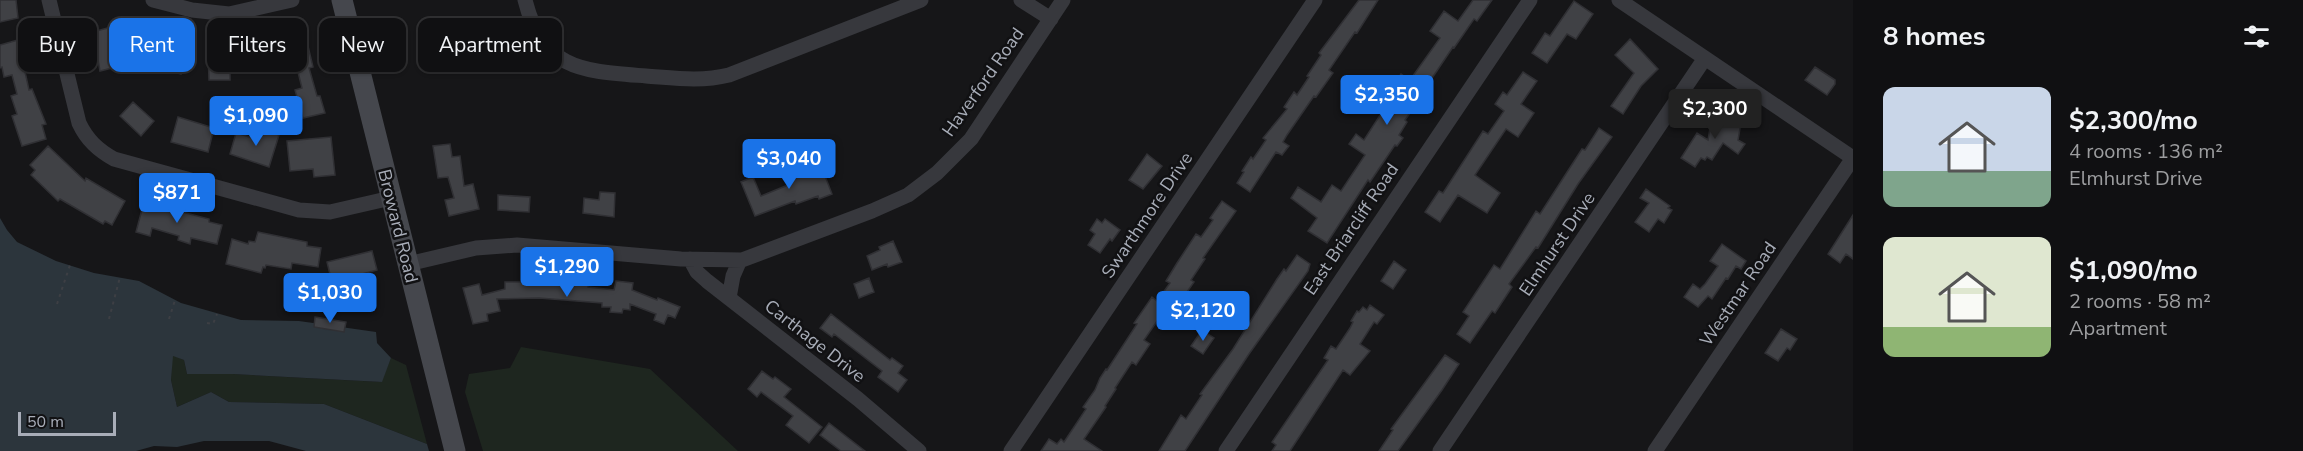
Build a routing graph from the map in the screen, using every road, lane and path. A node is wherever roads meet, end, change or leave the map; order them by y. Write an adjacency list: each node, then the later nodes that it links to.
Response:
1 (153, 0): 2 (street)
2 (292, 0)
3 (342, 0): 15 (main road, Broward Road)
4 (525, 0): 5 (street)
5 (921, 0)
6 (1021, 0): 12 (street)
7 (1063, 0): 12 (street, Haverford Road)
8 (1316, 0): 30 (street, Swarthmore Drive)
9 (1530, 0): 31 (street, East Briarcliff Road)
10 (1619, 0): 13 (street)
11 (54, 1): 15 (street)
12 (1051, 19): 17 (street, Haverford Road)
13 (1705, 58): 14 (street); 32 (street, Elmhurst Drive)
14 (1853, 158): 33 (street, Westmar Road)
15 (391, 198): 18 (main road, Broward Road)
16 (690, 259): 17 (street, Haverford Road); 18 (street, Haverford Road); 21 (street, Carthage Drive)
17 (740, 260): 21 (street)
18 (408, 264): 28 (main road, Broward Road)
19 (70, 265): 23 (path)
20 (120, 277): 26 (path)
21 (729, 298): 29 (street, Carthage Drive)
22 (175, 300): 25 (path)
23 (57, 303)
24 (217, 314): 27 (path)
25 (169, 319)
26 (109, 320)
27 (207, 323)
28 (454, 444)
29 (919, 451)
30 (1011, 451)
31 (1226, 451)
32 (1440, 451)
33 (1655, 451)

